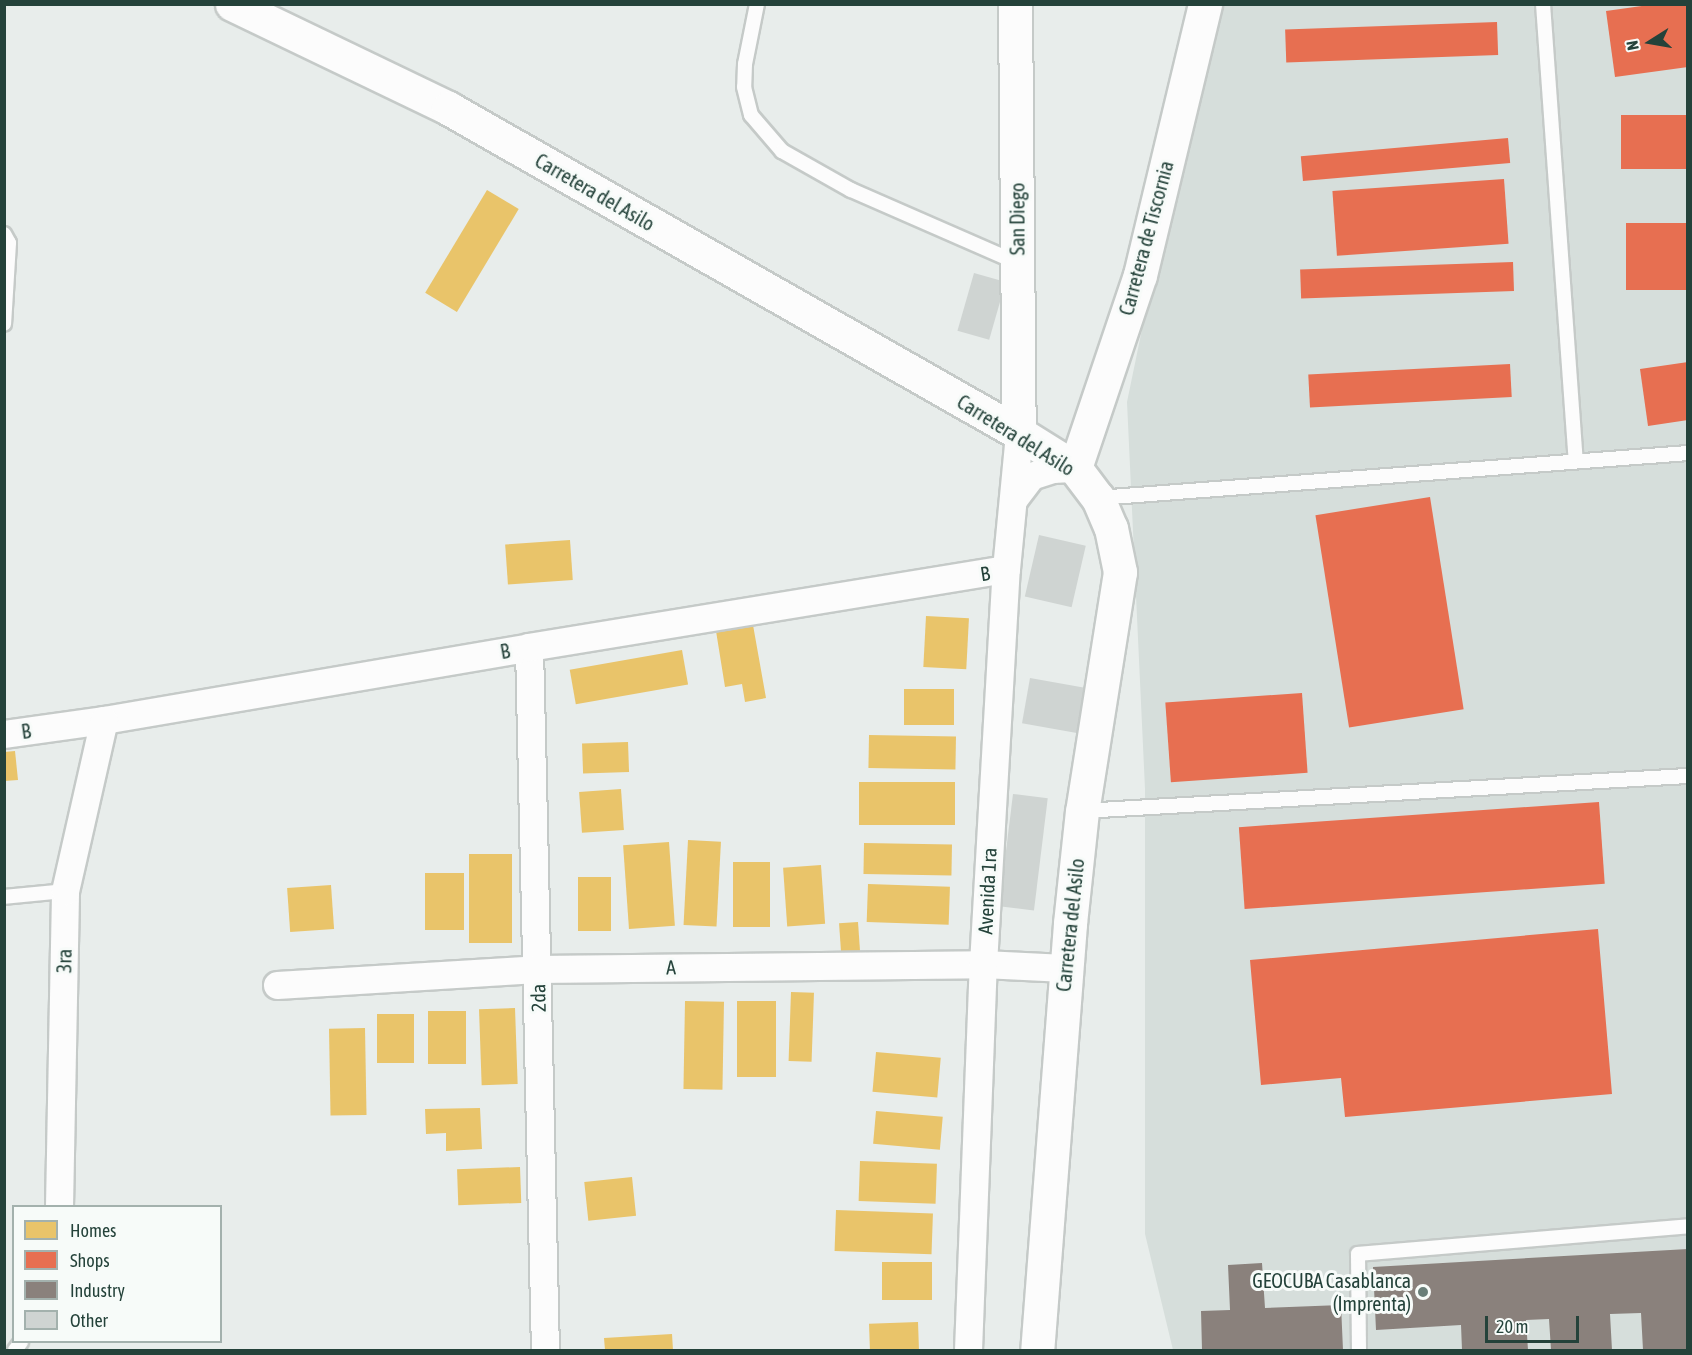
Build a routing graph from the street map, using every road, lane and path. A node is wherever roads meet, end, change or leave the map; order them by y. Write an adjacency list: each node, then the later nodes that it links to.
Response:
1 (232, 4): 9 (street, Carretera del Asilo)
2 (757, 4): 7 (lane)
3 (1016, 4): 7 (street, San Diego)
4 (1205, 4): 12 (street, Carretera de Tiscornia)
5 (1543, 4): 11 (lane)
6 (4, 234): 8 (lane)
7 (1018, 262): 9 (street, San Diego)
8 (4, 324)
9 (1019, 433): 12 (street, Carretera del Asilo); 14 (street, Avenida 1ra)
10 (1688, 453): 11 (lane)
11 (1576, 461): 13 (lane)
12 (1075, 468): 13 (street, Carretera del Asilo); 14 (street)
13 (1098, 498): 20 (street, Carretera del Asilo)
14 (1013, 500): 15 (street, Avenida 1ra)
15 (1006, 569): 16 (street, B); 23 (street, Avenida 1ra)
16 (529, 646): 17 (street, B); 25 (street, 2da)
17 (104, 720): 18 (street, B); 21 (street, 3ra)
18 (4, 734)
19 (1688, 776): 20 (lane)
20 (1082, 811): 24 (street, Carretera del Asilo)
21 (65, 891): 22 (lane); 27 (street, 3ra)
22 (4, 897)
23 (982, 964): 24 (street, A); 25 (street, A); 30 (street, Avenida 1ra)
24 (1065, 968): 31 (street, Carretera del Asilo)
25 (537, 969): 26 (street, A); 29 (street, 2da)
26 (277, 985)
27 (59, 1205)
28 (1688, 1226): 32 (lane)
29 (545, 1350)
30 (968, 1350)
31 (1037, 1350)
32 (1359, 1350)

